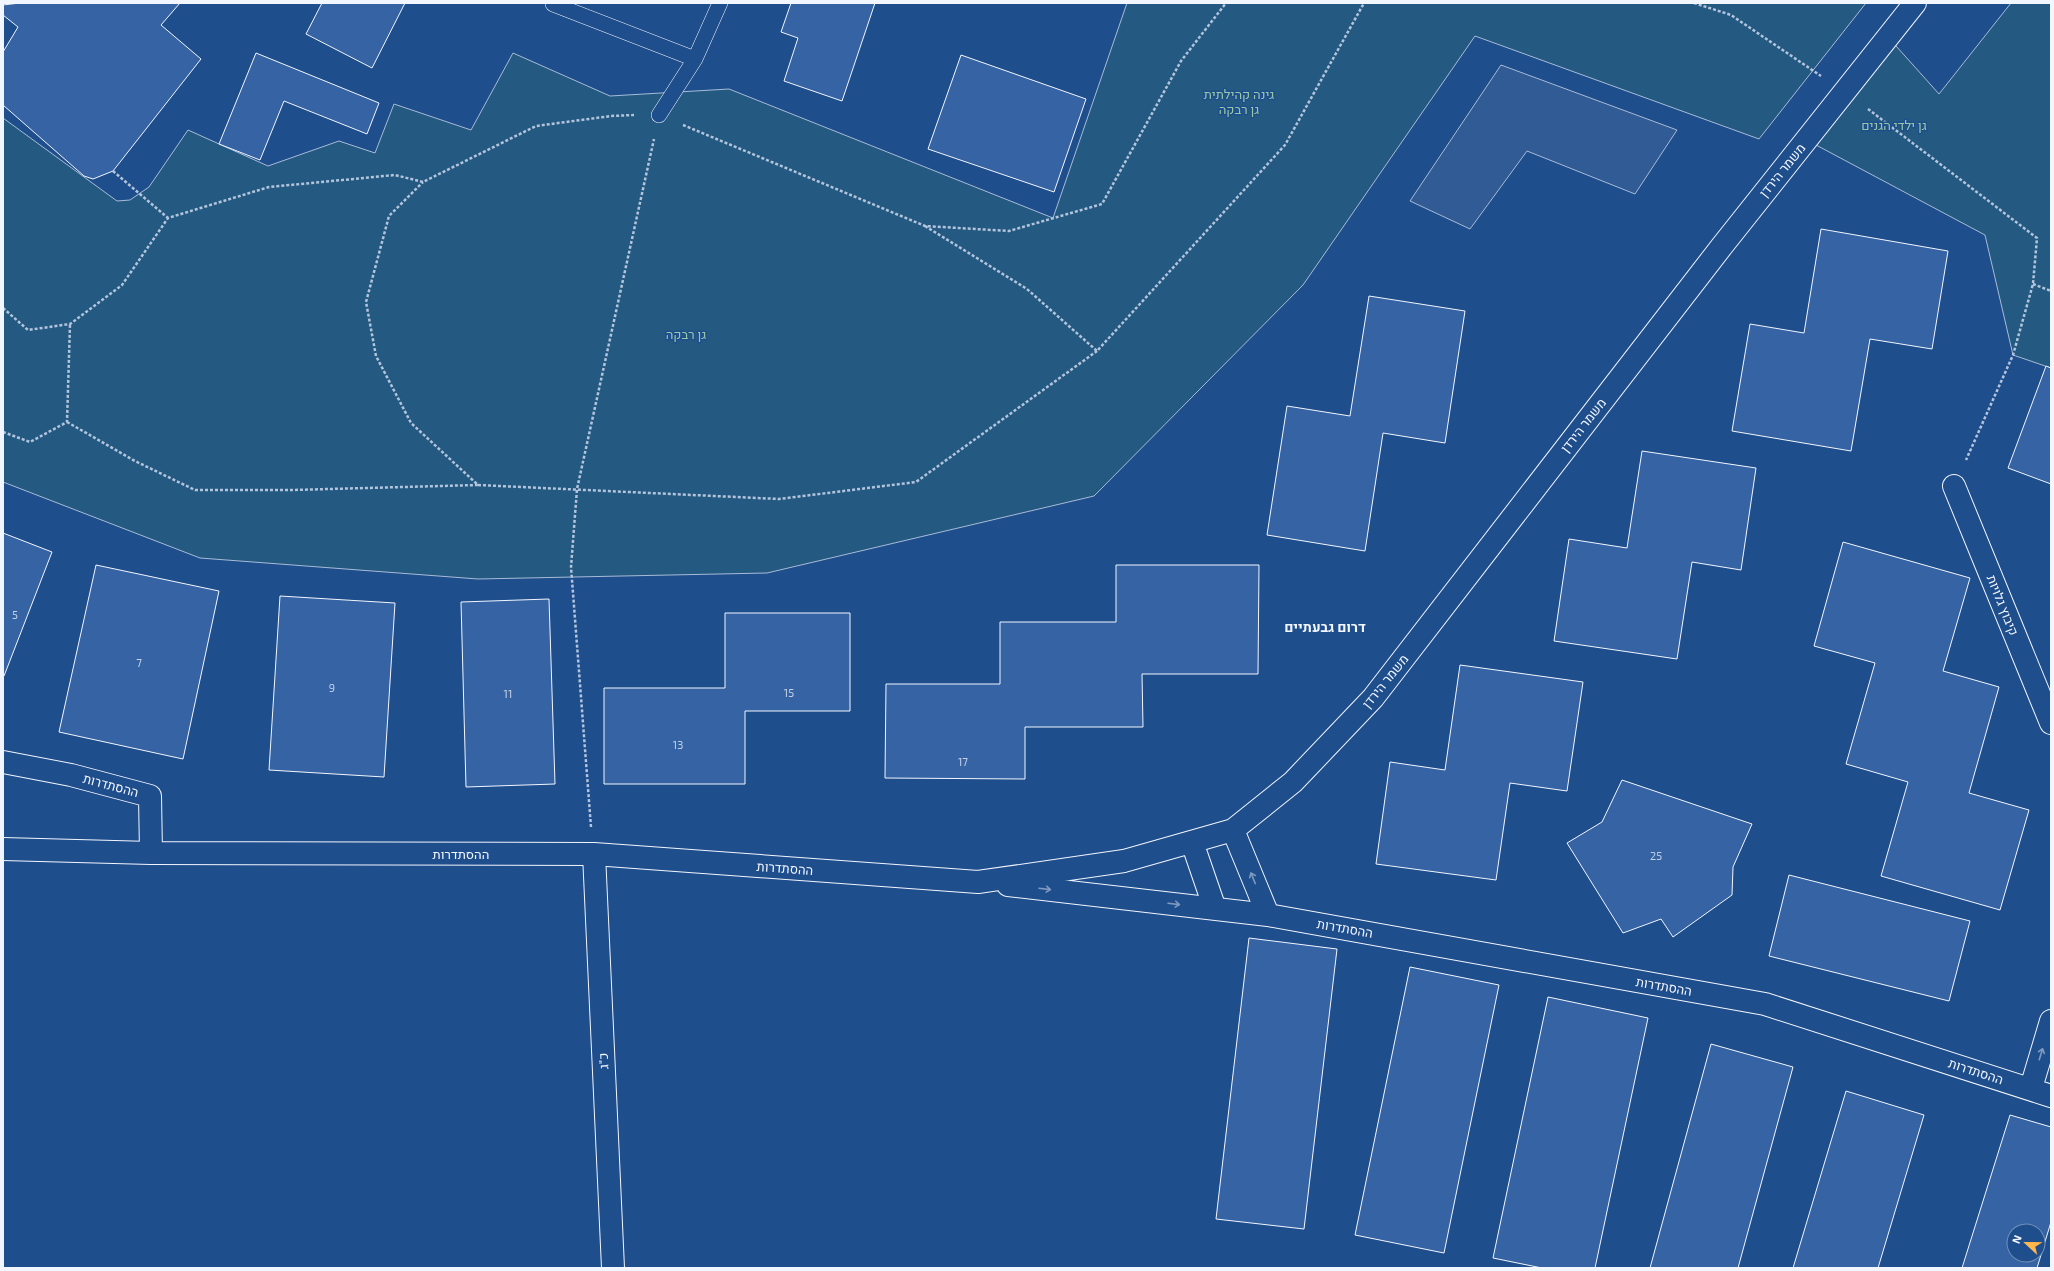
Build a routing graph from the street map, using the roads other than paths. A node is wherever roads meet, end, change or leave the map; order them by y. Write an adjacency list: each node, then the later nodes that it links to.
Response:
1 (720, 3): 4 (lane)
2 (1915, 3): 9 (street, משמר הירדן)
3 (553, 4): 4 (lane)
4 (696, 59): 5 (lane)
5 (659, 115)
6 (1954, 486): 7 (street, קיבוץ גלויות)
7 (2051, 723)
8 (3, 762): 12 (street, ההסתדרות)
9 (1233, 830): 10 (street, ההסתדרות); 16 (street, one-way to 9)
10 (1192, 842): 14 (street, ההסתדרות); 15 (street)
11 (3, 849): 12 (street)
12 (151, 853): 13 (street, ההסתדרות)
13 (594, 854): 14 (street, ההסתדרות); 20 (street, כ"ג)
14 (978, 882): 15 (street, ההסתדרות, one-way to 15)
15 (1215, 909): 16 (street, ההסתדרות)
16 (1268, 914): 18 (street, ההסתדרות)
17 (2051, 1021): 18 (street, one-way to 17)
18 (2031, 1088): 19 (street, ההסתדרות)
19 (2051, 1096)
20 (613, 1268)

